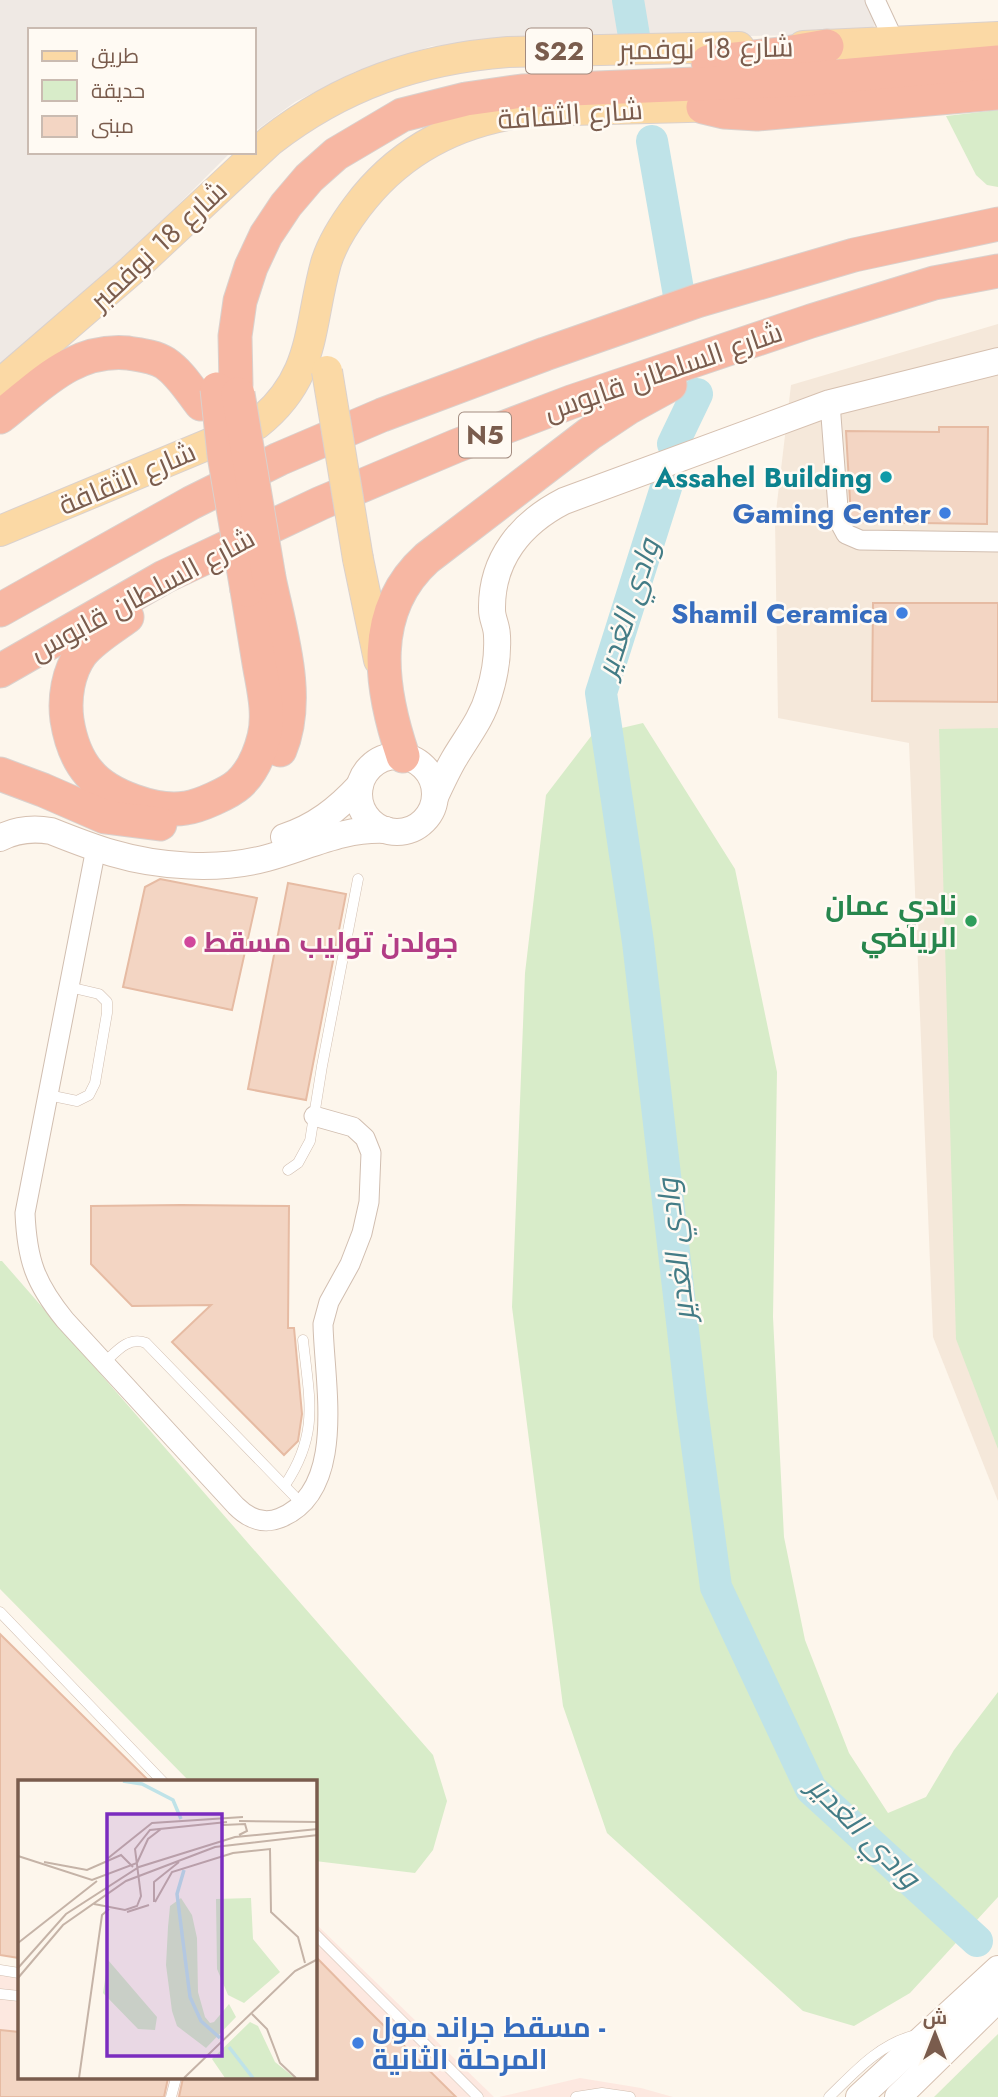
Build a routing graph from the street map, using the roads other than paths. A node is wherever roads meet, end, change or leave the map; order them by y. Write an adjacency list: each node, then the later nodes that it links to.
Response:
1 (875, 0): 3 (street)
2 (998, 37): 3 (main road)
3 (895, 43): 4 (main road, شارع 18 نوفمبر / S22); 7 (highway)
4 (827, 46): 15 (main road, شارع 18 نوفمبر / S22); 16 (highway)
5 (998, 62): 7 (highway)
6 (998, 70): 9 (main road, شارع الثقافة)
7 (795, 80): 16 (highway)
8 (998, 93): 9 (highway)
9 (703, 107): 10 (main road, شارع الثقافة)
10 (600, 110): 20 (main road, شارع الثقافة); 26 (main road, bridge)
11 (998, 224): 23 (highway, شارع السلطان قابوس / N5)
12 (998, 271): 13 (highway, شارع السلطان قابوس / N5)
13 (728, 348): 19 (highway, شارع السلطان قابوس / N5); 26 (highway)
14 (998, 361): 17 (street)
15 (0, 384)
16 (218, 393): 18 (highway); 22 (highway, bridge); 22 (highway, bridge)
17 (830, 403): 21 (street); 24 (street)
18 (0, 417)
19 (321, 502): 22 (highway); 25 (highway, شارع السلطان قابوس / N5)
20 (0, 531)
21 (998, 542)
22 (258, 584): 28 (highway)
23 (0, 610)
24 (492, 620): 27 (street); 30 (street)
25 (0, 671)
26 (384, 681): 27 (highway)
27 (407, 757): 29 (street); 30 (street)
28 (0, 774)
29 (360, 785): 31 (street); 32 (street)
30 (435, 797): 32 (street)
31 (0, 820)
32 (386, 830): 34 (street)
33 (0, 838): 34 (street)
34 (96, 848): 36 (street)
35 (358, 878): 38 (lane)
36 (69, 987): 37 (street); 37 (lane)
37 (48, 1095): 41 (street)
38 (314, 1116): 39 (lane); 43 (street)
39 (288, 1170)
40 (303, 1340): 42 (lane)
41 (104, 1363): 42 (lane); 43 (street)
42 (285, 1485): 43 (lane)
43 (302, 1504)
44 (0, 1612): 45 (lane)
45 (161, 1780)
46 (317, 1936): 54 (lane)
47 (998, 1969): 53 (street)
48 (0, 1970): 49 (lane)
49 (18, 1973)
50 (0, 1994): 51 (lane)
51 (18, 1996)
52 (998, 1999): 59 (street)
53 (930, 2033): 57 (lane); 58 (street)
54 (478, 2097)
55 (576, 2097): 56 (lane)
56 (630, 2097)
57 (829, 2097)
58 (859, 2097)
59 (898, 2097)

